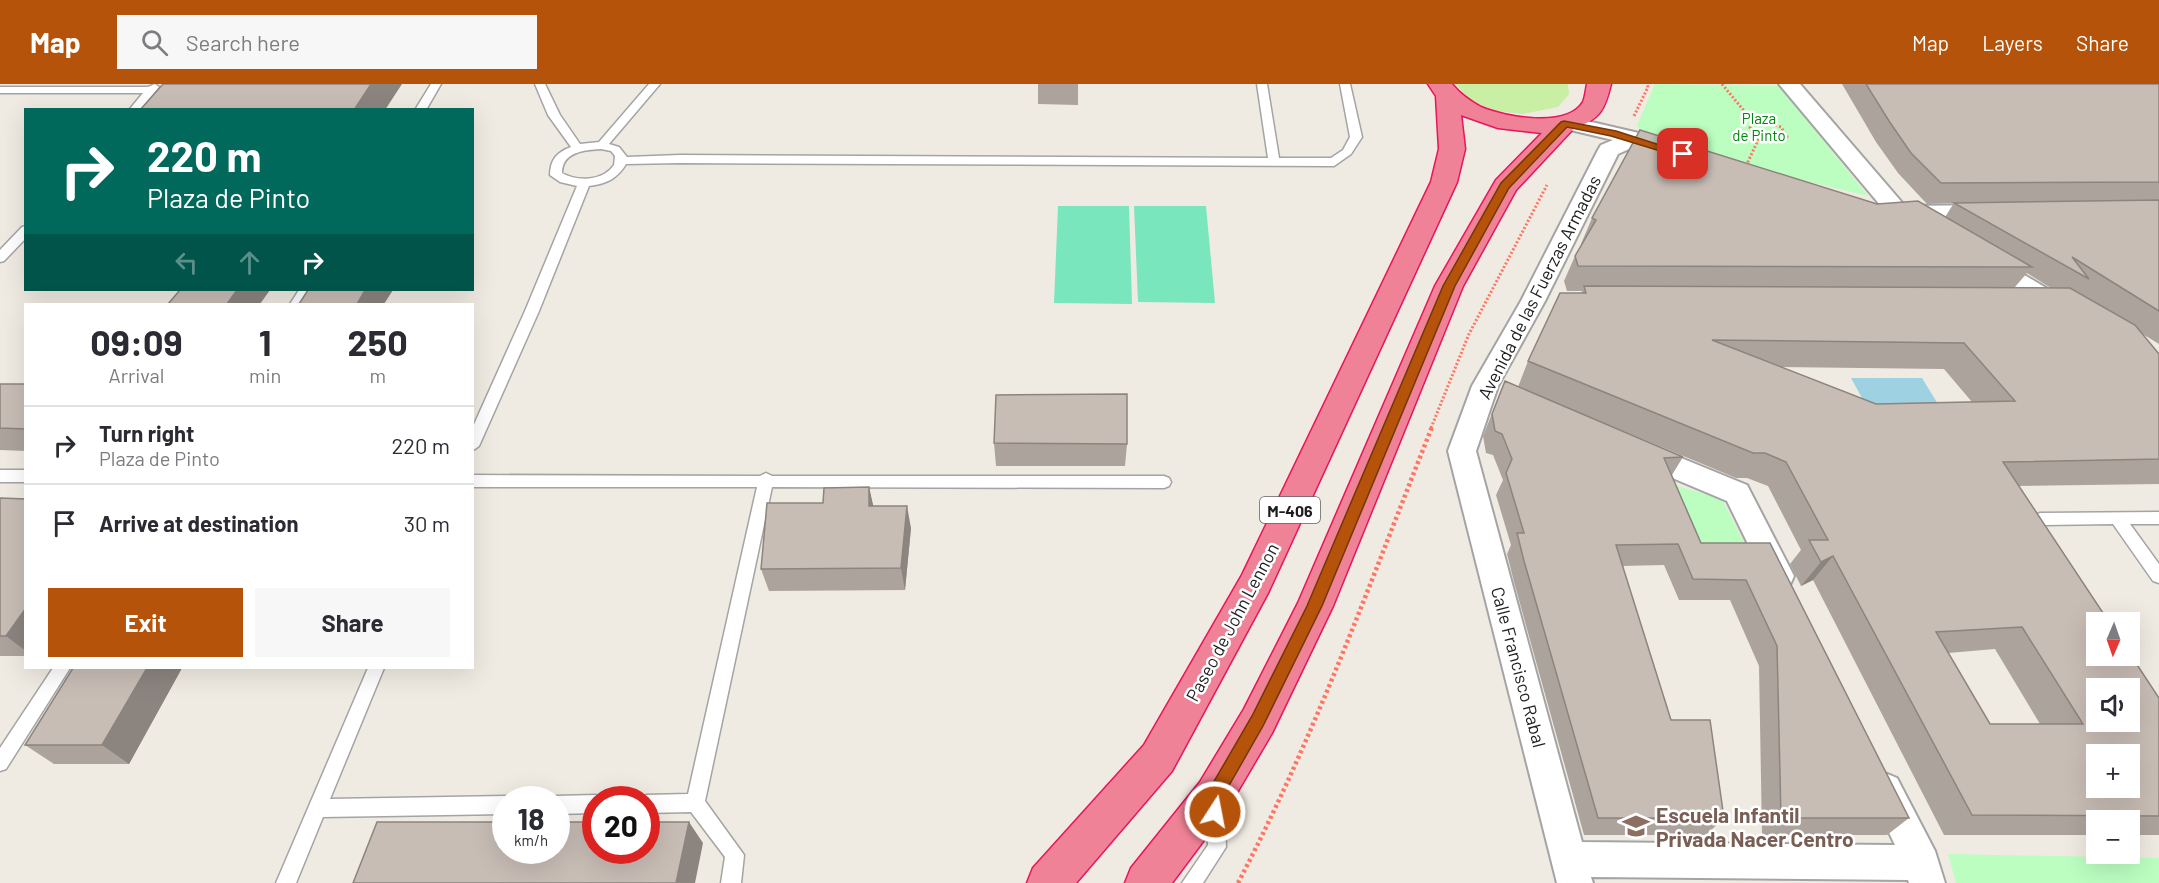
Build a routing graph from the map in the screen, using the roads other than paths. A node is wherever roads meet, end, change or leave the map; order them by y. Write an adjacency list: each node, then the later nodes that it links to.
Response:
1 (436, 84): 12 (lane)
2 (540, 84): 16 (lane)
3 (655, 84): 15 (lane)
4 (1262, 84): 19 (lane)
5 (1345, 84): 19 (lane)
6 (1599, 84): 13 (highway)
7 (1789, 84): 23 (street)
8 (1, 86): 9 (lane)
9 (154, 87): 11 (lane)
10 (1444, 91): 13 (highway, M-406); 57 (highway, Paseo de John Lennon / M-406)
11 (136, 108)
12 (421, 108)
13 (1567, 124): 14 (street); 48 (highway)
14 (1634, 131): 17 (street); 33 (street, Avenida de las Fuerzas Armadas)
15 (602, 145): 16 (lane); 18 (lane)
16 (577, 148): 20 (lane)
17 (1663, 148)
18 (622, 161): 19 (lane); 20 (lane)
19 (1274, 162)
20 (584, 183): 31 (lane)
21 (1866, 204): 23 (street)
22 (2005, 212): 23 (street)
23 (1899, 213): 25 (street)
24 (24, 232): 27 (lane)
25 (1940, 237)
26 (1961, 249): 29 (street)
27 (0, 258)
28 (2006, 303): 29 (street)
29 (2054, 303): 30 (street)
30 (2082, 320)
31 (474, 442)
32 (1617, 442): 43 (street)
33 (1462, 451): 53 (street, Calle Francisco Rabal)
34 (0, 476): 35 (lane)
35 (24, 476)
36 (765, 479): 37 (lane); 38 (lane); 49 (lane)
37 (474, 481)
38 (1164, 482)
39 (2159, 518): 40 (lane)
40 (2118, 519): 41 (lane); 42 (lane)
41 (2038, 549)
42 (2159, 576)
43 (1790, 599)
44 (61, 669): 46 (lane)
45 (376, 669): 52 (lane)
46 (0, 763)
47 (1874, 768): 54 (street)
48 (1215, 795): 58 (highway); 59 (lane)
49 (695, 803): 50 (lane); 56 (lane)
50 (660, 804)
51 (492, 805): 52 (lane)
52 (316, 808): 55 (lane)
53 (1572, 871): 54 (street)
54 (1924, 873)
55 (286, 883)
56 (731, 883)
57 (1048, 883)
58 (1146, 883)
59 (1192, 883)

